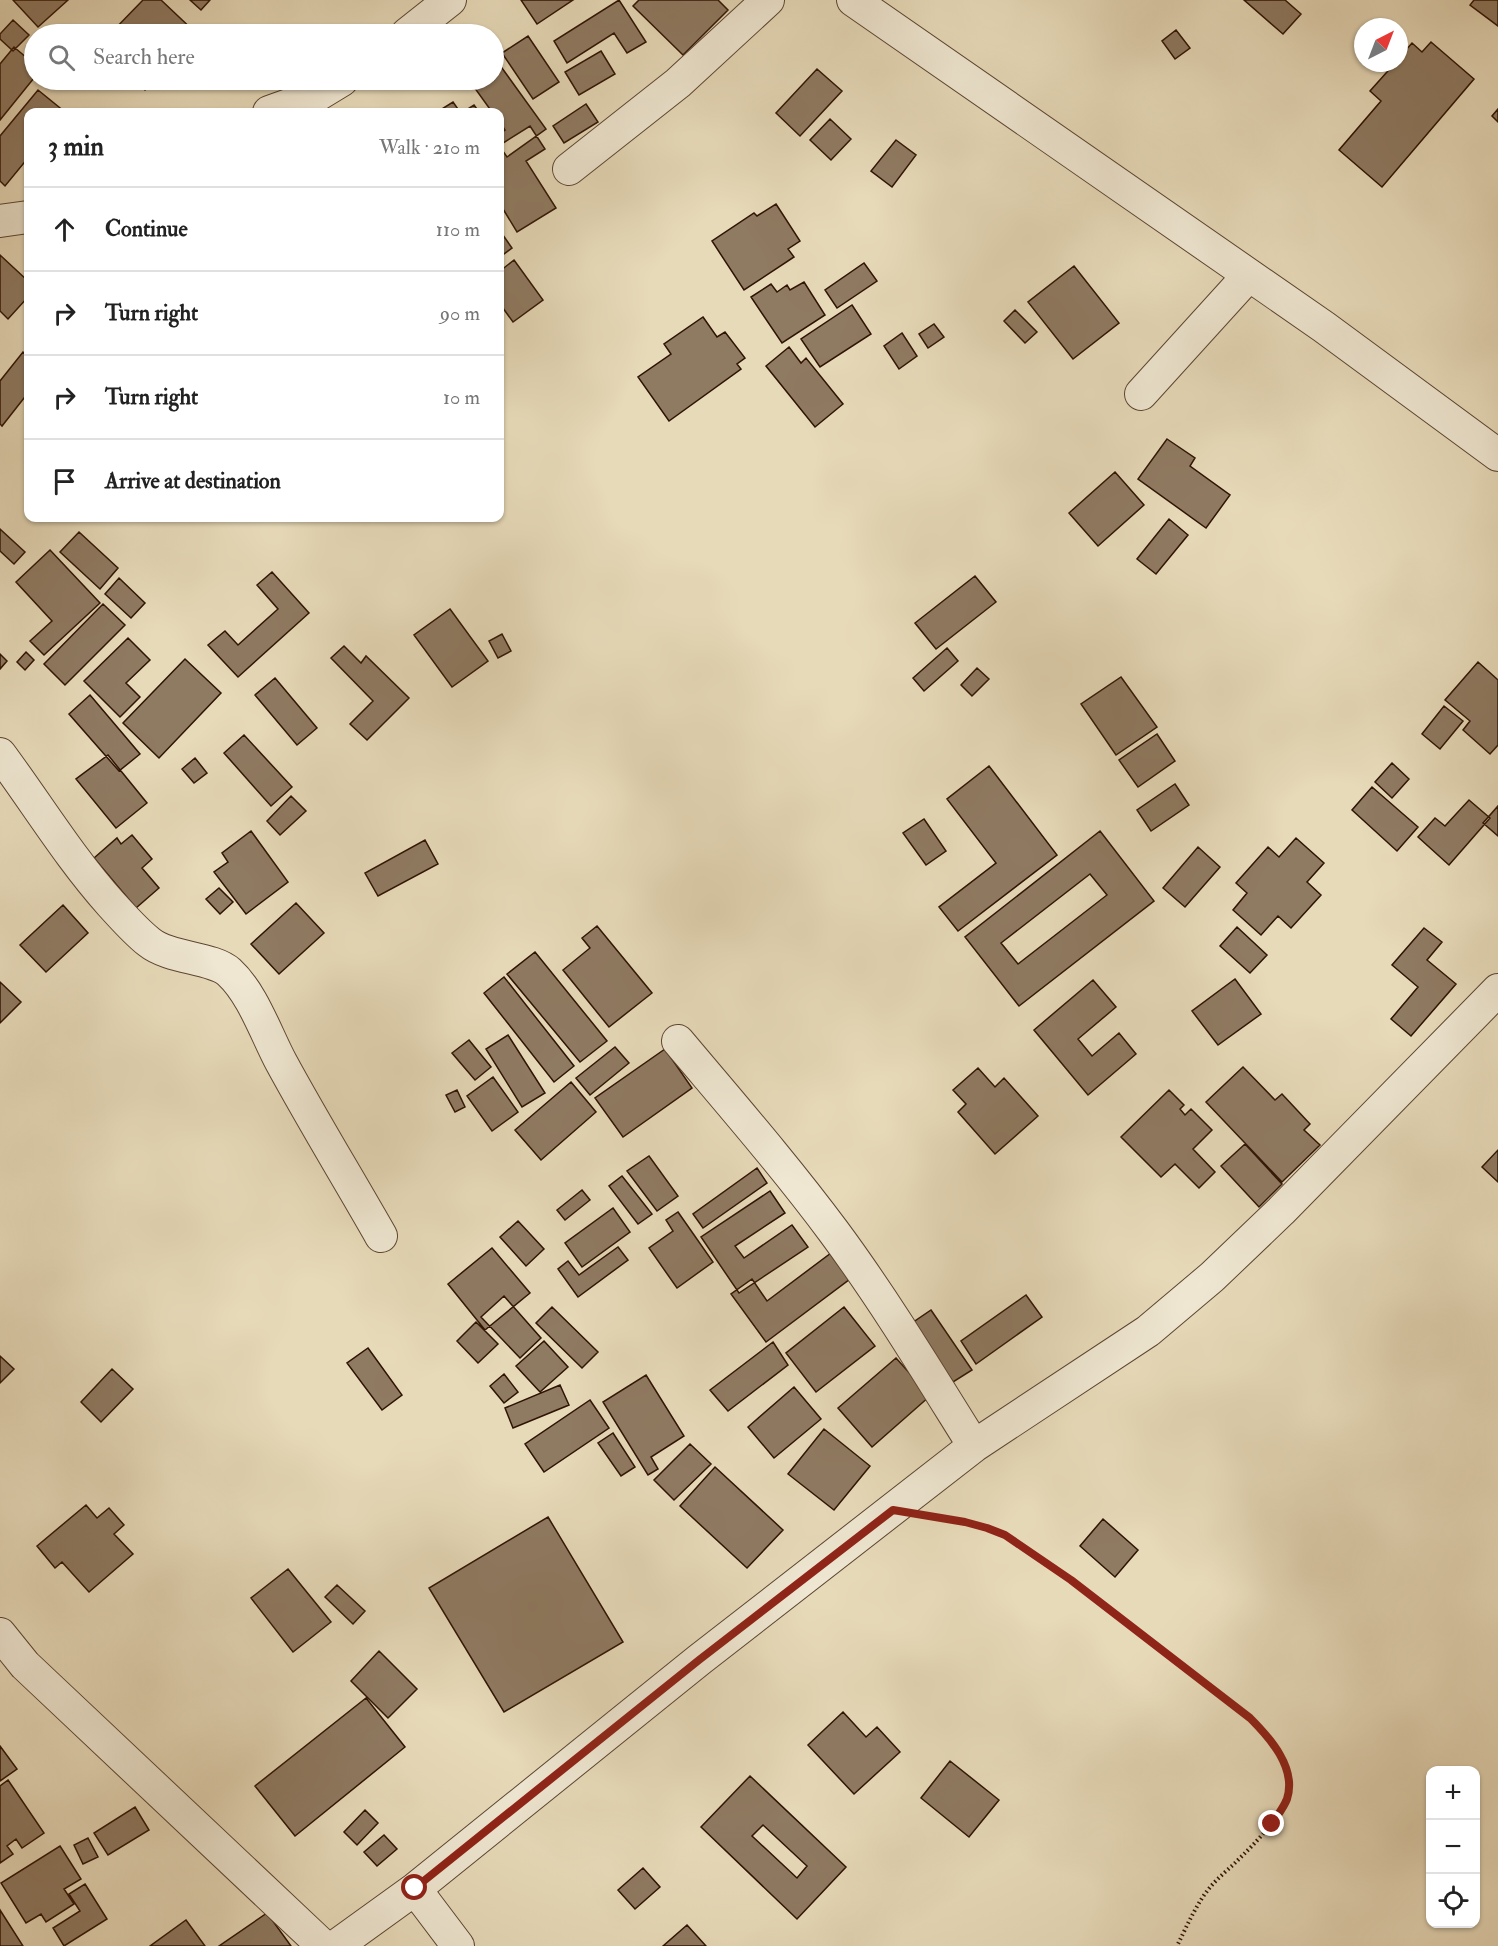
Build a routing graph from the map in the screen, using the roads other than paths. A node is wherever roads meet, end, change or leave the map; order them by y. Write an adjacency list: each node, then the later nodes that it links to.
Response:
1 (450, 0): 4 (street)
2 (768, 0): 7 (street)
3 (853, 0): 10 (street)
4 (420, 24)
5 (324, 90): 6 (street)
6 (280, 108)
7 (568, 169)
8 (24, 218): 9 (street)
9 (0, 221)
10 (1248, 274): 11 (street); 12 (street)
11 (1141, 394)
12 (1498, 454)
13 (0, 754): 16 (street)
14 (1498, 990): 17 (street)
15 (678, 1041): 17 (street)
16 (381, 1236)
17 (974, 1446): 19 (street)
18 (0, 1634): 20 (street)
19 (415, 1888): 21 (street); 22 (street)
20 (323, 1946)
21 (336, 1946)
22 (458, 1946)

